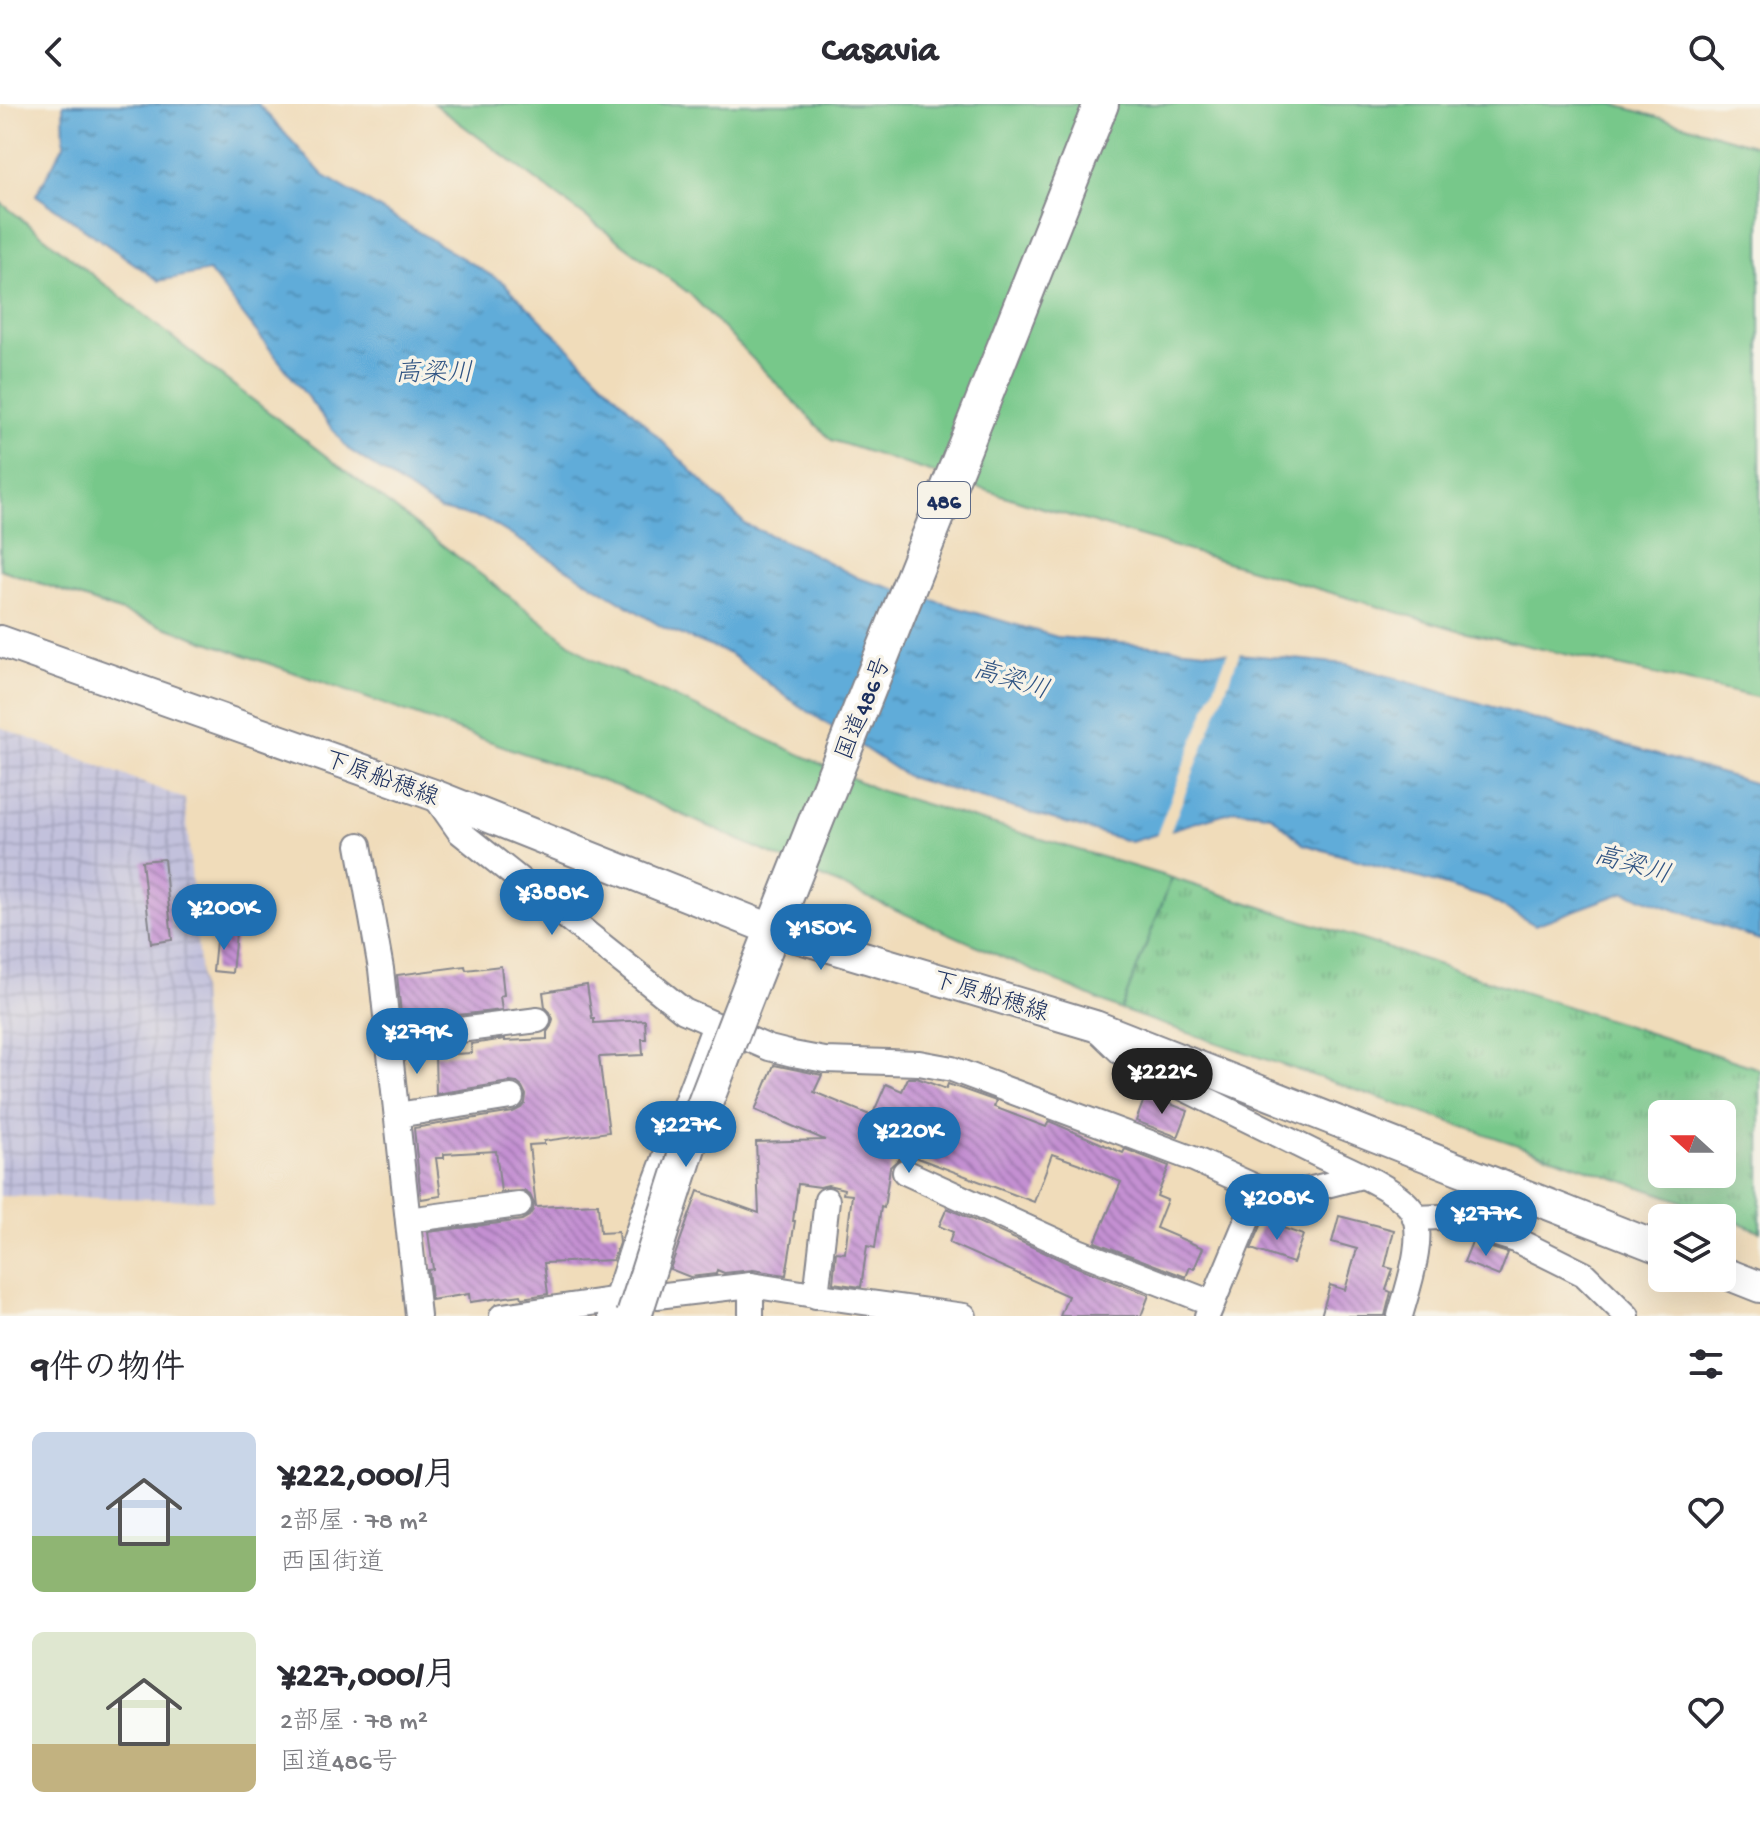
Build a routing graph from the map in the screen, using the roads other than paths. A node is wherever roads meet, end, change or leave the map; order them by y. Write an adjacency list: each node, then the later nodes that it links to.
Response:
1 (1101, 104): 7 (highway, 国道486号 / 486)
2 (0, 641): 3 (main road, 下原船穂線)
3 (38, 654): 4 (street); 5 (main road, 下原船穂線)
4 (0, 660)
5 (434, 795): 7 (main road, 下原船穂線); 9 (street)
6 (359, 845): 11 (street)
7 (773, 930): 10 (main road, 下原船穂線); 26 (highway, 国道486号 / 486, bridge)
8 (538, 1020): 11 (street)
9 (715, 1025): 16 (street); 26 (street)
10 (1095, 1026): 15 (street); 21 (main road, 下原船穂線)
11 (389, 1039): 13 (street)
12 (511, 1097): 13 (street)
13 (397, 1115): 20 (street)
14 (905, 1172): 27 (street)
15 (1362, 1176): 16 (street); 19 (street)
16 (1260, 1189): 27 (street)
17 (827, 1200): 25 (street)
18 (519, 1205): 20 (street)
19 (1415, 1218): 32 (street); 33 (street)
20 (408, 1220): 28 (street)
21 (1648, 1243)
22 (1736, 1278): 24 (main road)
23 (751, 1285): 25 (street); 26 (street); 30 (street)
24 (1760, 1287)
25 (816, 1296): 31 (street)
26 (629, 1305): 29 (street)
27 (1210, 1310)
28 (418, 1316)
29 (502, 1316)
30 (751, 1316)
31 (964, 1316)
32 (1400, 1316)
33 (1627, 1316)

